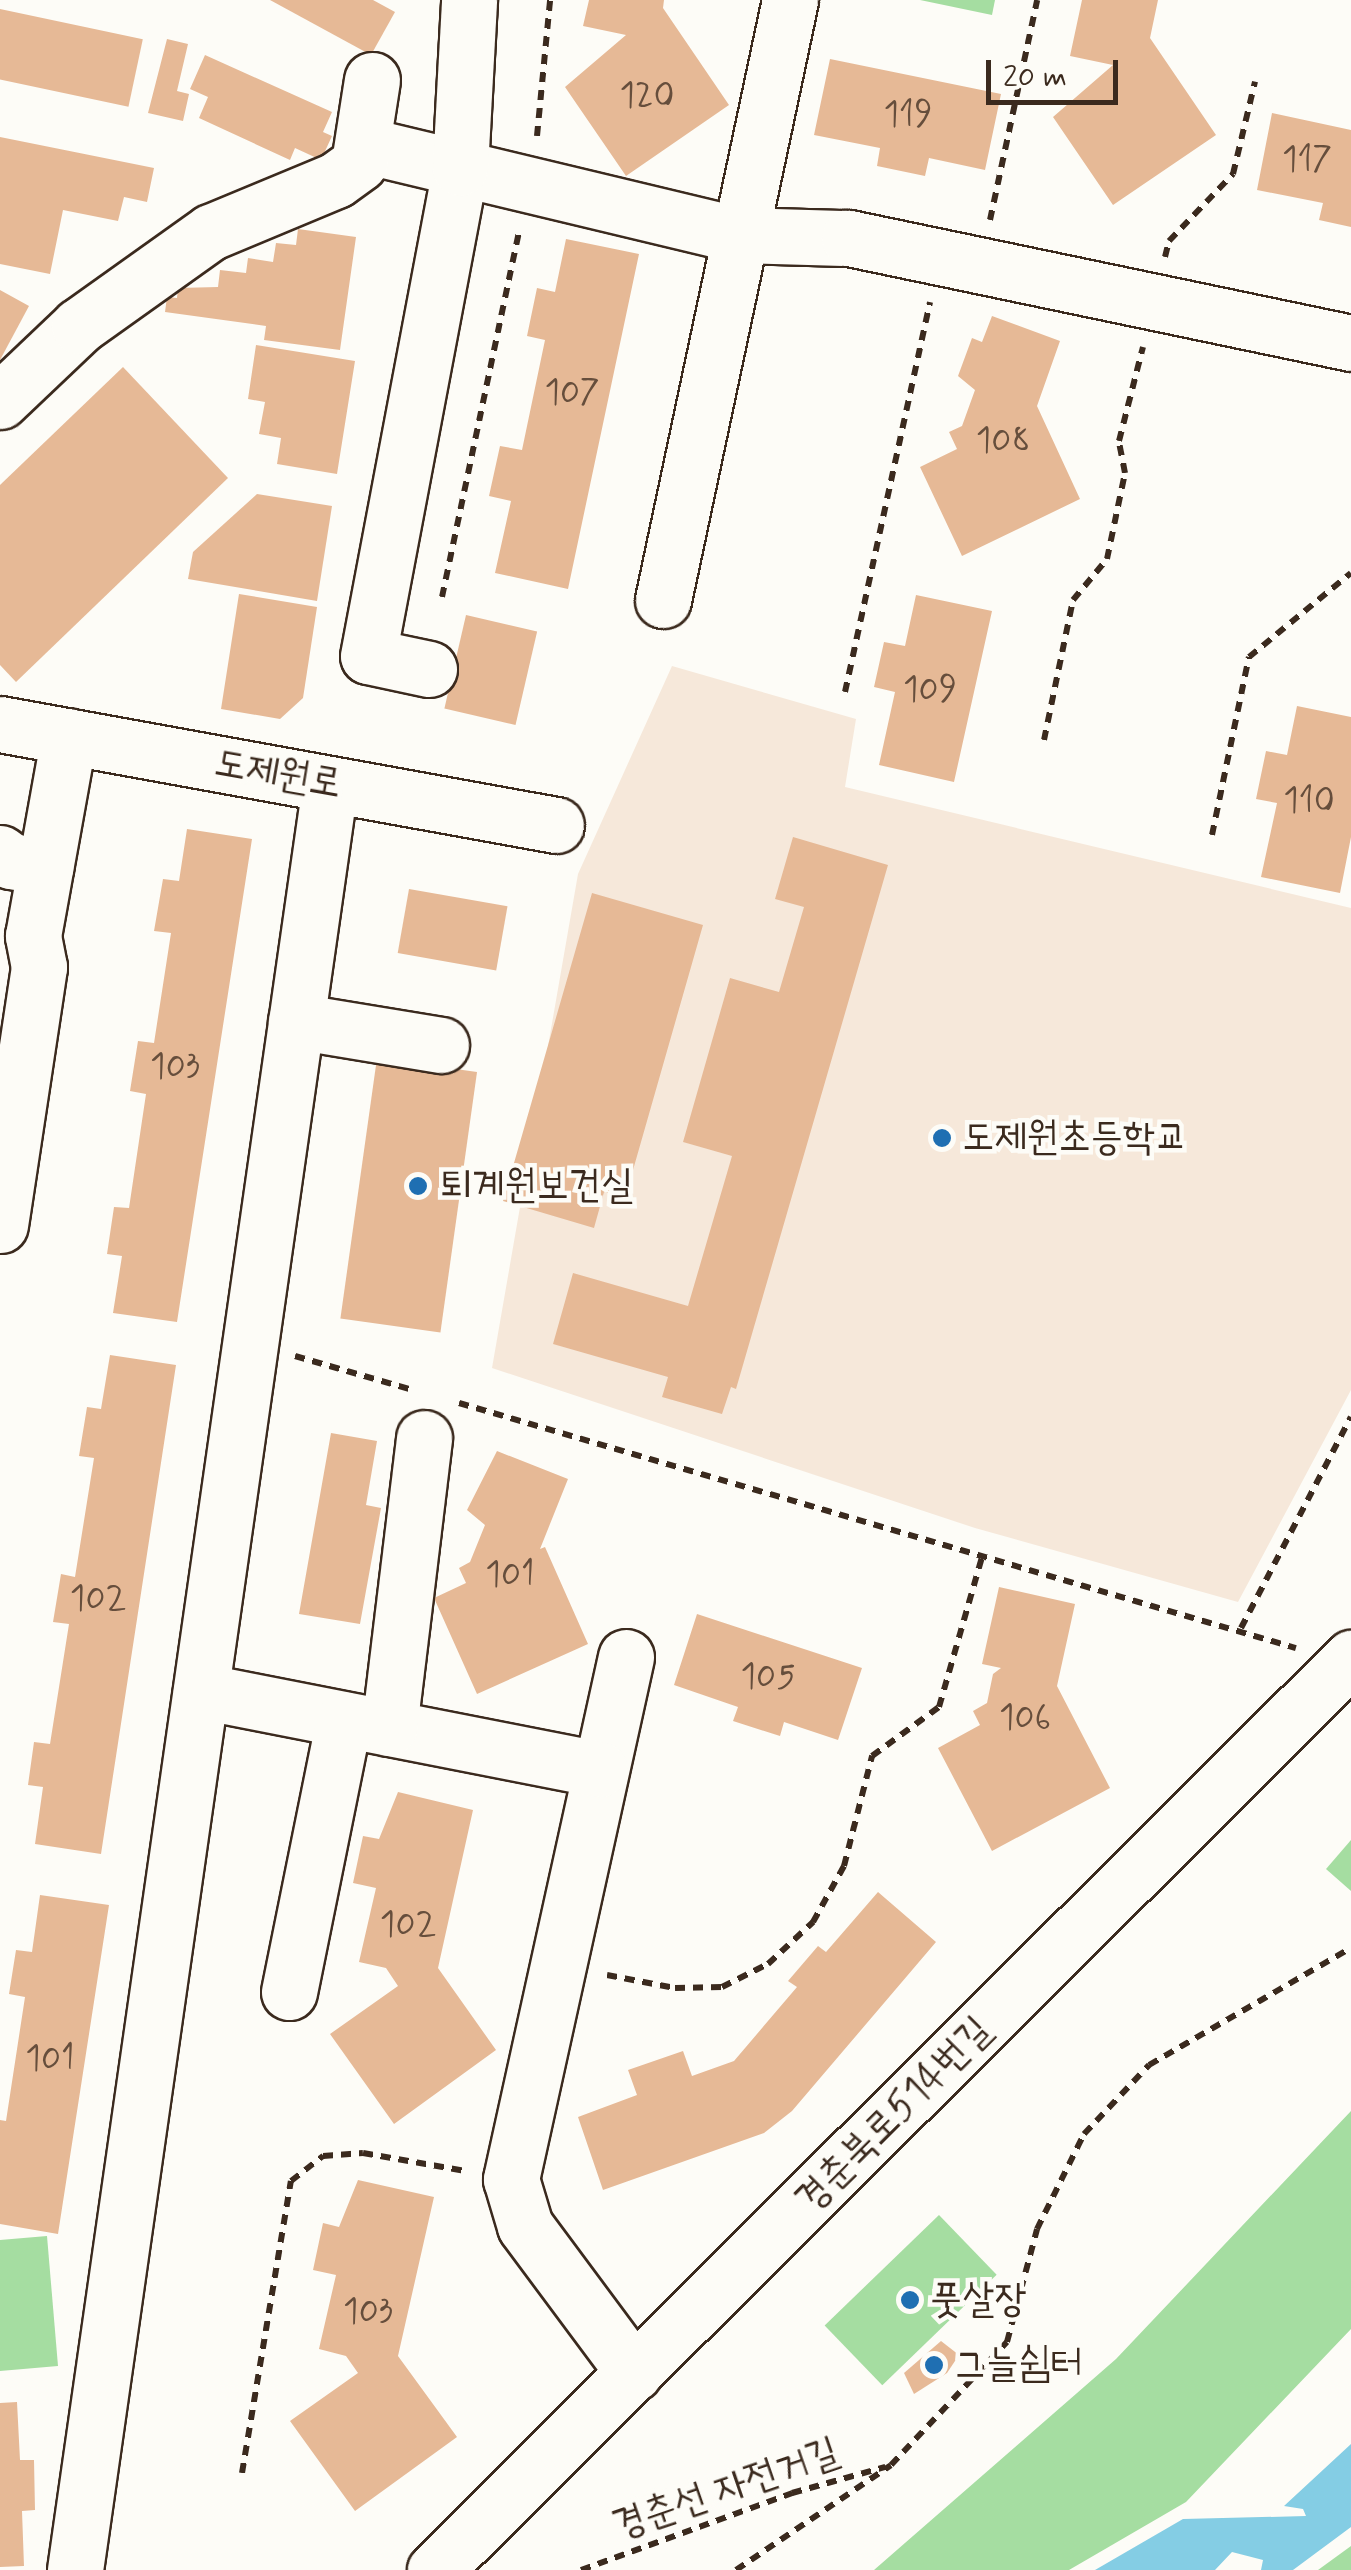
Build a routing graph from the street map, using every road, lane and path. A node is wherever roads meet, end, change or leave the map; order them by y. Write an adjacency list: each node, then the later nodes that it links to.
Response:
1 (469, 0): 8 (street)
2 (550, 0): 9 (path)
3 (790, 0): 10 (street)
4 (1037, 0): 11 (path)
5 (372, 80): 7 (street)
6 (1256, 82): 12 (path)
7 (364, 146): 8 (street); 14 (street)
8 (460, 168): 9 (street); 18 (street)
9 (529, 185): 10 (street); 16 (path)
10 (739, 235): 11 (street); 17 (street)
11 (960, 261): 12 (street); 19 (path)
12 (1155, 302): 13 (street); 22 (path)
13 (1351, 343)
14 (0, 400)
15 (1351, 573): 25 (path)
16 (442, 597)
17 (663, 600)
18 (429, 668)
19 (845, 692)
20 (0, 724): 21 (street, 도제원로)
21 (69, 736): 23 (street, 도제원로); 26 (street)
22 (1044, 740)
23 (330, 784): 24 (street, 도제원로); 28 (street)
24 (556, 825)
25 (1212, 835)
26 (23, 860): 27 (street)
27 (16, 1017): 30 (street)
28 (296, 1022): 29 (street); 31 (street)
29 (440, 1046)
30 (0, 1225)
31 (251, 1343): 32 (path); 38 (street)
32 (428, 1409): 34 (path); 39 (street)
33 (1351, 1416): 35 (path)
34 (983, 1554): 35 (path); 42 (path)
35 (1241, 1628): 37 (path)
36 (626, 1657): 40 (street)
37 (1348, 1662): 45 (street, 경춘북로514번길)
38 (201, 1691): 39 (street); 48 (street)
39 (367, 1724): 40 (street); 43 (street)
40 (599, 1769): 42 (street)
41 (1351, 1948): 46 (path, 경춘선 자전거길)
42 (557, 1965): 44 (street)
43 (288, 1992)
44 (511, 2179): 45 (street); 47 (path)
45 (634, 2374): 49 (street, 경춘북로514번길)
46 (891, 2466): 50 (path, 경춘선 자전거길); 51 (path, 경춘선 자전거길)
47 (242, 2472)
48 (75, 2570)
49 (436, 2570)
50 (582, 2570)
51 (736, 2570)

